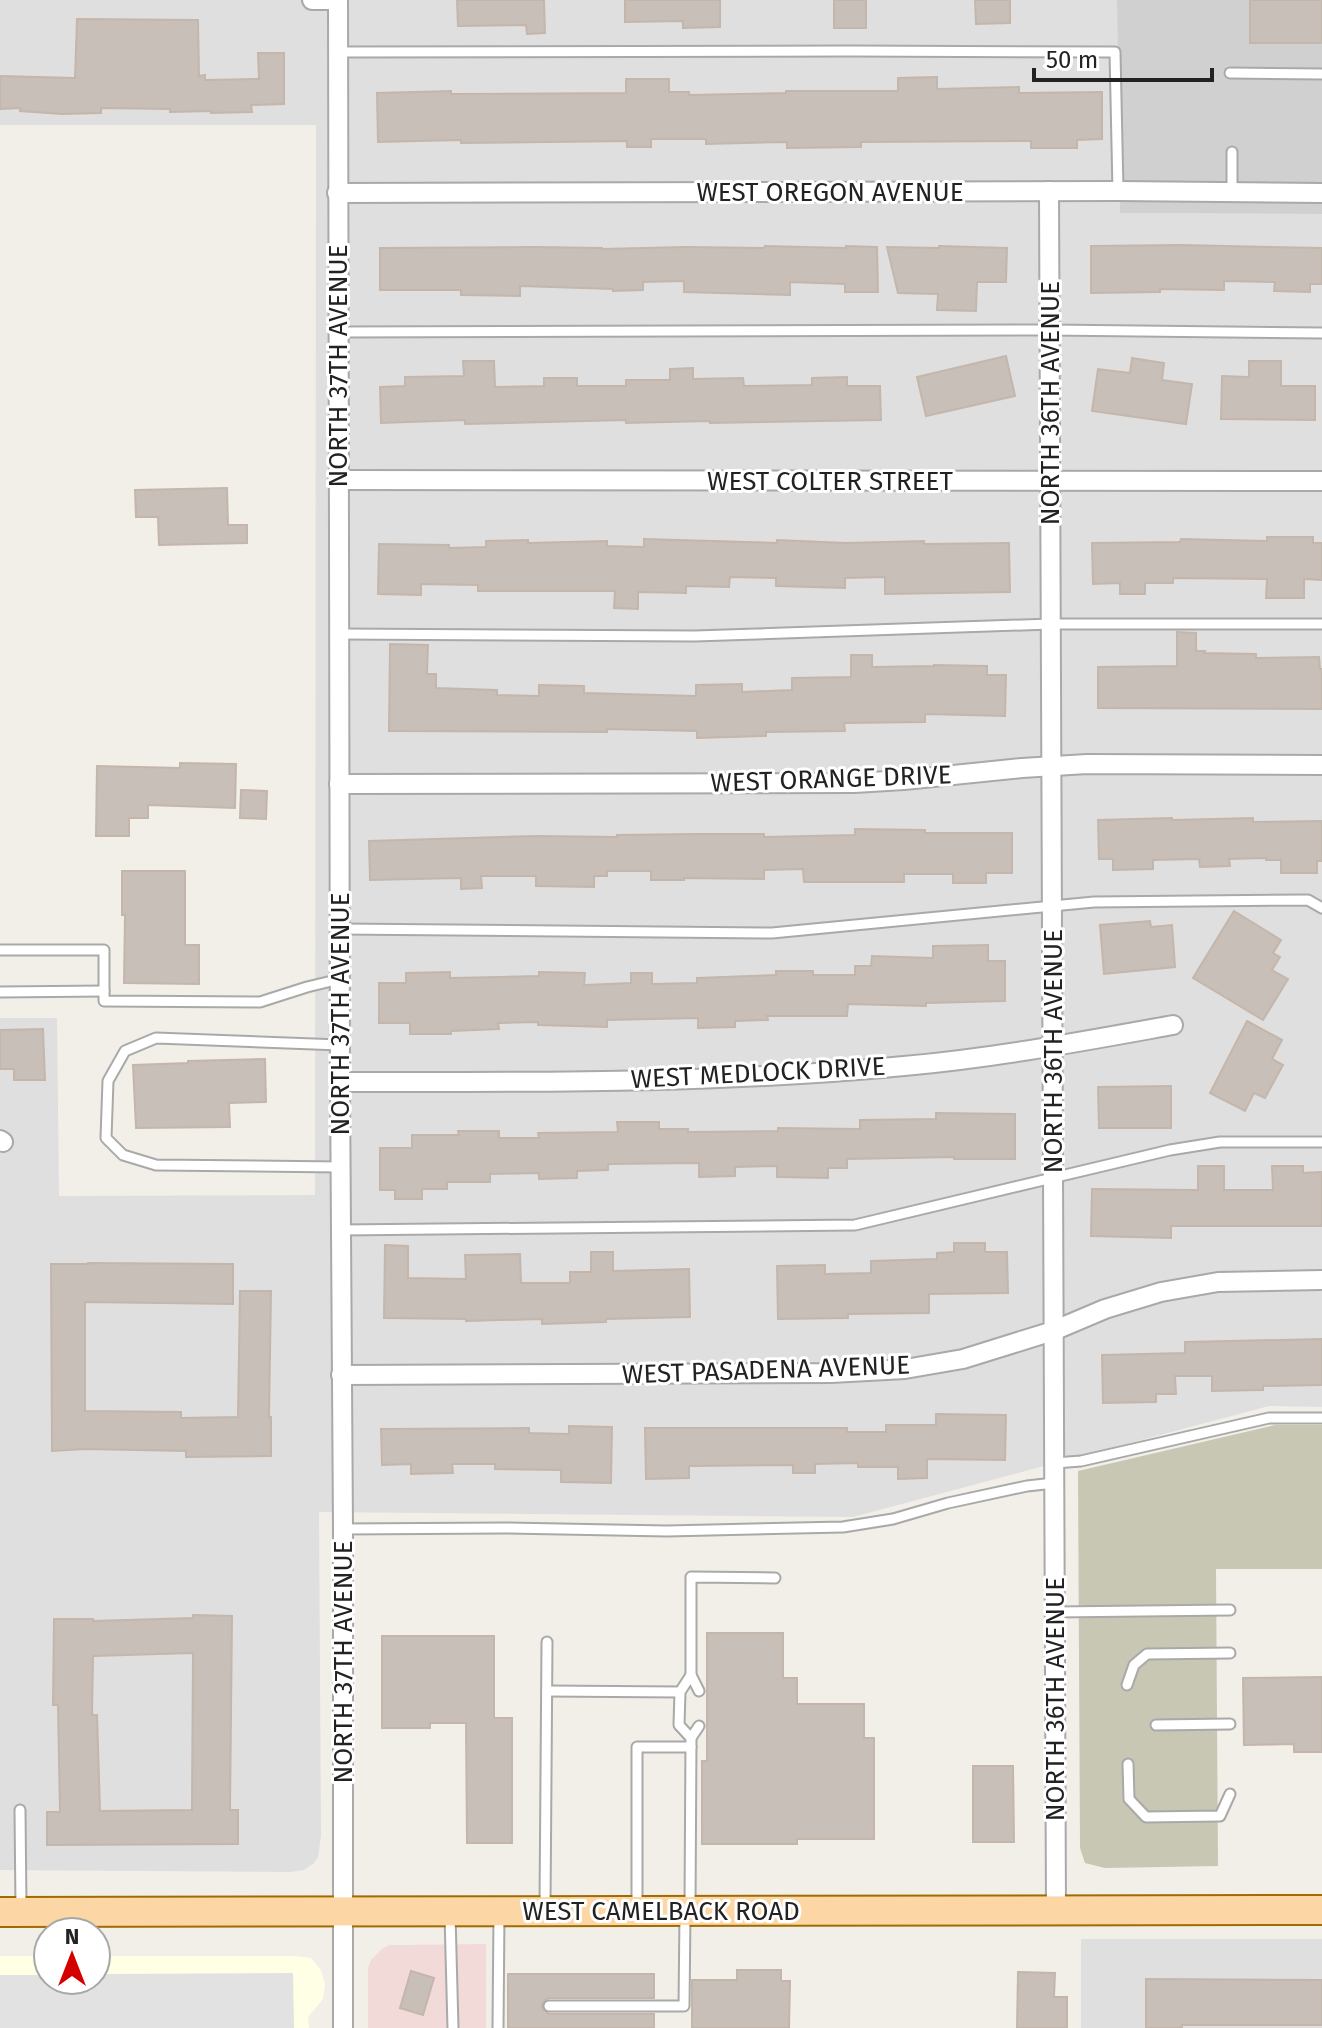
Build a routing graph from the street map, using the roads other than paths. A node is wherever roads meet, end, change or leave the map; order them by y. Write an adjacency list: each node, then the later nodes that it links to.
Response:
1 (312, 0): 2 (street)
2 (338, 0): 3 (street, NORTH 37TH AVENUE)
3 (337, 52): 8 (lane); 10 (street, NORTH 37TH AVENUE)
4 (1230, 73): 5 (lane)
5 (1322, 74)
6 (1232, 152): 9 (lane)
7 (1049, 191): 8 (street, WEST OREGON AVENUE); 10 (street, WEST OREGON AVENUE); 12 (street, NORTH 36TH AVENUE)
8 (1118, 191): 9 (street, WEST OREGON AVENUE)
9 (1232, 191): 11 (street, WEST OREGON AVENUE)
10 (337, 193): 13 (street, NORTH 37TH AVENUE)
11 (1322, 193)
12 (1050, 330): 13 (lane); 14 (lane); 16 (street, NORTH 36TH AVENUE)
13 (338, 332): 15 (street, NORTH 37TH AVENUE)
14 (1322, 333)
15 (338, 480): 16 (street, WEST COLTER STREET); 20 (street, NORTH 37TH AVENUE)
16 (1050, 481): 17 (street, WEST COLTER STREET); 18 (street, NORTH 36TH AVENUE)
17 (1322, 481)
18 (1051, 624): 19 (lane); 20 (lane); 22 (street, NORTH 36TH AVENUE)
19 (1322, 624)
20 (339, 634): 23 (street, NORTH 37TH AVENUE)
21 (1322, 765): 22 (street, WEST ORANGE DRIVE)
22 (1051, 766): 23 (street, WEST ORANGE DRIVE); 24 (street, NORTH 36TH AVENUE)
23 (339, 784): 26 (street, NORTH 37TH AVENUE)
24 (1052, 907): 25 (lane); 26 (lane); 33 (street, NORTH 36TH AVENUE)
25 (1322, 908)
26 (340, 929): 28 (street, NORTH 37TH AVENUE)
27 (0, 950): 29 (lane)
28 (340, 979): 29 (lane); 32 (street, NORTH 37TH AVENUE)
29 (104, 991): 30 (lane)
30 (0, 992)
31 (1173, 1025): 33 (street, WEST MEDLOCK DRIVE)
32 (340, 1045): 34 (street, NORTH 37TH AVENUE); 36 (lane)
33 (1053, 1046): 34 (street, WEST MEDLOCK DRIVE); 37 (street, NORTH 36TH AVENUE)
34 (340, 1082): 36 (street, NORTH 37TH AVENUE)
35 (1322, 1142): 37 (lane)
36 (340, 1167): 38 (street, NORTH 37TH AVENUE)
37 (1053, 1178): 38 (lane); 40 (street, NORTH 36TH AVENUE)
38 (341, 1230): 41 (street, NORTH 37TH AVENUE)
39 (1322, 1280): 40 (street, WEST PASADENA AVENUE)
40 (1053, 1331): 41 (street, WEST PASADENA AVENUE); 43 (street, NORTH 36TH AVENUE)
41 (341, 1375): 45 (street, NORTH 37TH AVENUE)
42 (1322, 1418): 43 (lane)
43 (1055, 1463): 44 (street, NORTH 36TH AVENUE)
44 (1054, 1483): 45 (lane); 48 (street, NORTH 36TH AVENUE)
45 (343, 1529): 71 (street, NORTH 37TH AVENUE)
46 (775, 1578): 51 (lane)
47 (1230, 1610): 48 (lane)
48 (1055, 1612): 66 (street, NORTH 36TH AVENUE)
49 (547, 1642): 53 (lane)
50 (1230, 1653): 52 (lane)
51 (691, 1675): 54 (lane); 55 (lane)
52 (1127, 1685)
53 (547, 1691): 55 (lane); 63 (lane)
54 (699, 1691)
55 (680, 1692): 59 (lane)
56 (1230, 1724): 57 (lane)
57 (1156, 1725)
58 (699, 1726): 59 (lane)
59 (691, 1743): 64 (lane); 65 (lane)
60 (1128, 1764): 61 (lane)
61 (1230, 1794)
62 (20, 1810): 70 (lane)
63 (545, 1910): 64 (main road, WEST CAMELBACK ROAD); 69 (main road, WEST CAMELBACK ROAD)
64 (637, 1910): 65 (main road, WEST CAMELBACK ROAD)
65 (687, 1910): 66 (main road, WEST CAMELBACK ROAD); 72 (lane)
66 (1056, 1910): 67 (main road, WEST CAMELBACK ROAD)
67 (1322, 1910)
68 (450, 1911): 69 (main road, WEST CAMELBACK ROAD); 71 (main road, WEST CAMELBACK ROAD); 74 (lane)
69 (499, 1911): 75 (lane)
70 (10, 1912): 71 (main road, WEST CAMELBACK ROAD)
71 (343, 1912): 73 (street, NORTH 37TH AVENUE)
72 (549, 2006)
73 (343, 2028)
74 (453, 2028)
75 (498, 2028)

